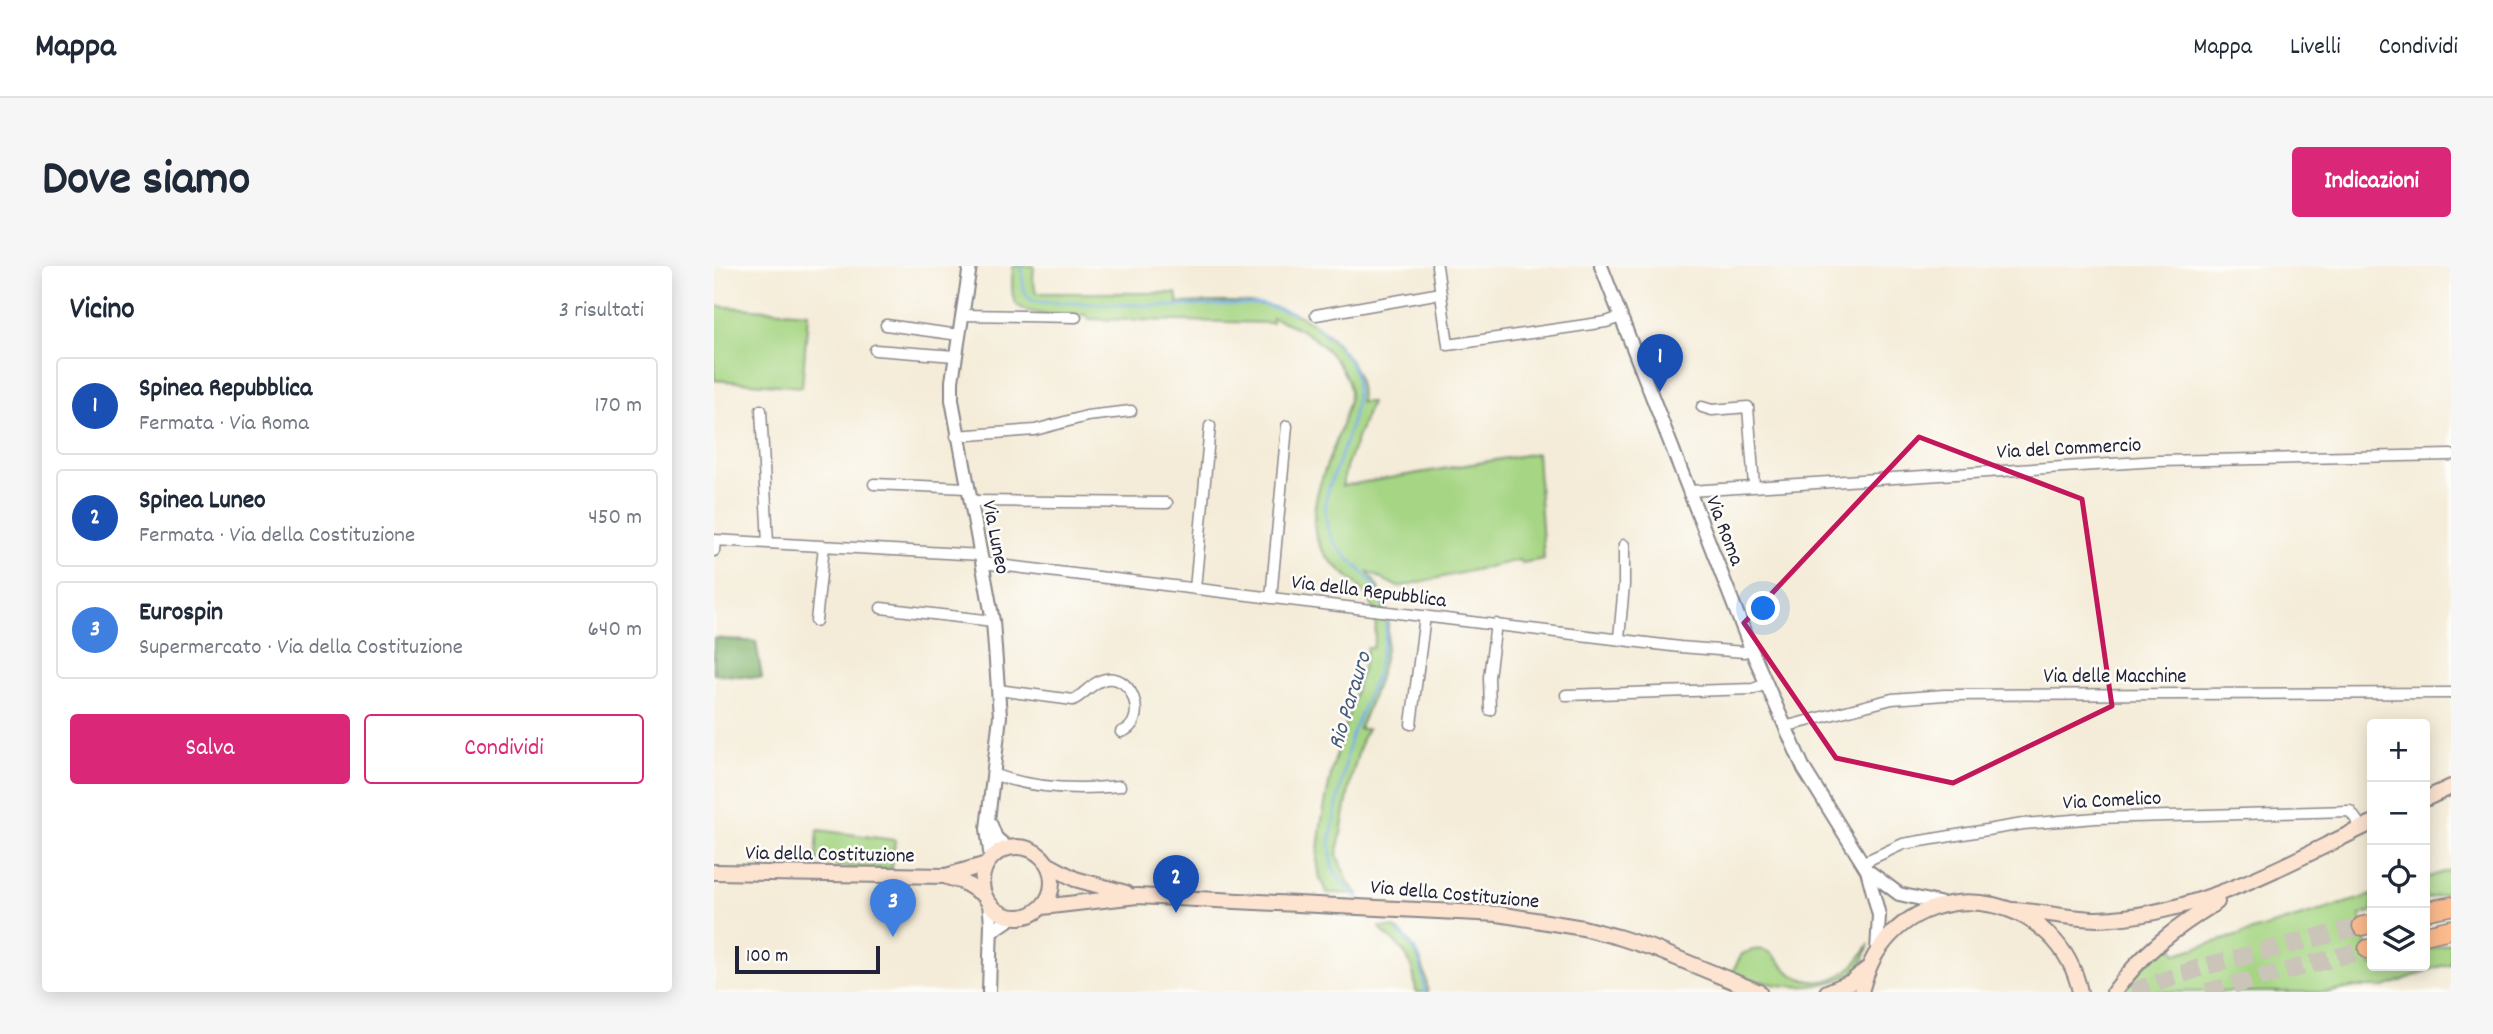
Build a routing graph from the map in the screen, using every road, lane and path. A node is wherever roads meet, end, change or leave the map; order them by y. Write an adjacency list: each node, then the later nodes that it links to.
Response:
1 (970, 266): 5 (street, Via Luneo)
2 (1437, 266): 4 (street)
3 (1603, 268): 8 (street, Via Roma)
4 (1441, 293): 6 (street); 8 (street)
5 (962, 315): 7 (street); 10 (street, Via Luneo)
6 (1316, 315)
7 (1076, 317)
8 (1621, 317): 22 (street, Via Roma)
9 (886, 326): 10 (street)
10 (959, 335): 12 (street, Via Luneo)
11 (875, 350): 12 (street)
12 (955, 356): 18 (street, Via Luneo)
13 (1702, 407): 21 (street)
14 (761, 410): 26 (street)
15 (1131, 411): 18 (street)
16 (1210, 426): 31 (street)
17 (1287, 426): 32 (street)
18 (956, 436): 23 (street, Via Luneo)
19 (2451, 455): 21 (street, Via del Commercio)
20 (874, 484): 23 (street)
21 (1754, 486): 22 (street, Via del Commercio)
22 (1690, 491): 39 (street, Via Roma)
23 (969, 495): 24 (street); 30 (street, Via Luneo)
24 (1167, 503)
25 (714, 540): 26 (street, Via della Repubblica); 29 (street)
26 (768, 543): 28 (street, Via della Repubblica)
27 (1624, 545): 38 (street)
28 (824, 546): 30 (street, Via della Repubblica); 35 (street)
29 (714, 551)
30 (982, 559): 31 (street, Via della Repubblica); 36 (street, Via Luneo)
31 (1195, 589): 32 (street, Via della Repubblica)
32 (1271, 598): 34 (street, Via della Repubblica)
33 (881, 608): 36 (street)
34 (1425, 616): 37 (street, Via della Repubblica); 45 (street)
35 (816, 621)
36 (993, 621): 41 (street, Via Luneo)
37 (1496, 624): 38 (street, Via della Repubblica); 44 (street)
38 (1619, 638): 39 (street, Via della Repubblica)
39 (1751, 649): 40 (street, Via Roma)
40 (1766, 684): 43 (street); 46 (street, Via Roma)
41 (998, 690): 47 (street); 48 (street, Via Luneo)
42 (2451, 693): 46 (street, Via delle Macchine)
43 (1566, 695)
44 (1490, 710)
45 (1411, 724)
46 (1784, 727): 57 (street, Via Roma)
47 (1121, 732)
48 (993, 774): 49 (street); 52 (street, Via Luneo)
49 (1120, 786)
50 (2451, 787): 51 (main road)
51 (2430, 797)
52 (989, 818): 54 (street); 55 (street, Via Luneo)
53 (2367, 826): 57 (street, Via Comelico); 60 (main road)
54 (1008, 848): 55 (main road); 56 (main road)
55 (989, 862): 59 (main road, Via della Costituzione); 62 (main road)
56 (1047, 864): 61 (main road, Via della Costituzione); 65 (main road)
57 (1864, 866): 63 (street); 72 (street)
58 (714, 872): 59 (main road, Via della Costituzione)
59 (946, 876): 62 (main road, Via della Costituzione)
60 (2247, 883): 66 (main road); 79 (main road)
61 (1137, 896): 65 (main road, Via della Costituzione); 75 (main road, Via della Costituzione)
62 (987, 899): 68 (main road); 70 (street)
63 (1947, 905): 66 (main road); 72 (main road)
64 (2451, 905): 67 (highway)
65 (1042, 907): 68 (main road)
66 (2012, 910): 78 (main road)
67 (2430, 910)
68 (1013, 917): 70 (street)
69 (2451, 929): 71 (highway)
70 (991, 932): 74 (street)
71 (2430, 934)
72 (1877, 951): 73 (main road)
73 (1868, 968): 76 (main road); 77 (main road)
74 (989, 992)
75 (1760, 992)
76 (1827, 992)
77 (1861, 992)
78 (2080, 992)
79 (2113, 992)

